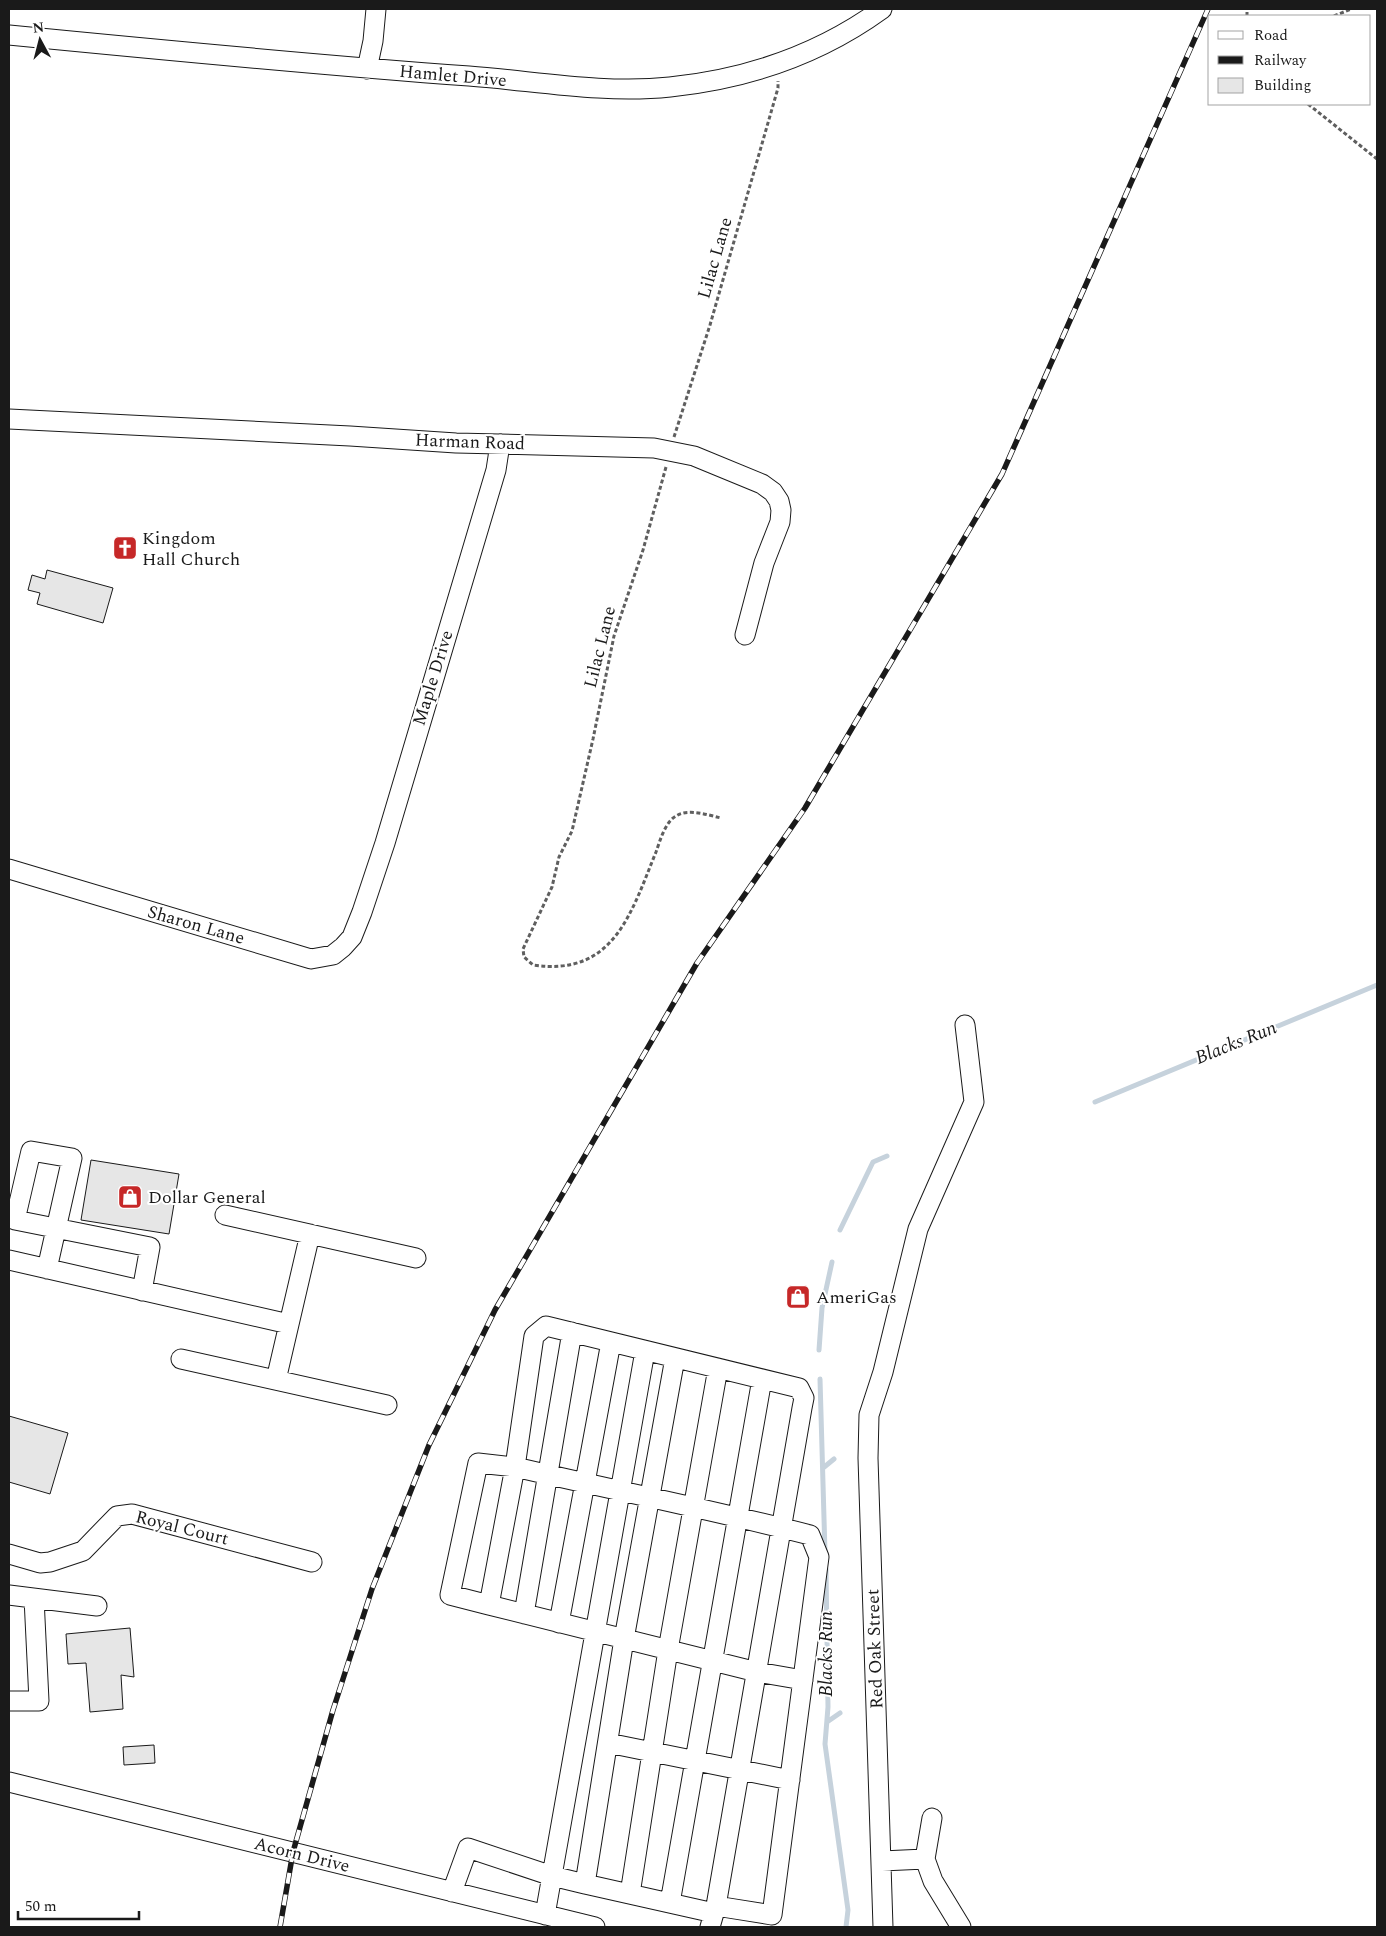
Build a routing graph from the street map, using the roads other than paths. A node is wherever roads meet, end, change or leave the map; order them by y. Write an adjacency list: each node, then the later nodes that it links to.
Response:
1 (376, 9): 4 (street)
2 (882, 9): 4 (street, Hamlet Drive)
3 (9, 35): 4 (street, Hamlet Drive)
4 (367, 69)
5 (9, 419): 6 (street, Harman Road)
6 (500, 444): 7 (street, Harman Road); 9 (street, Maple Drive)
7 (744, 635)
8 (9, 869): 9 (street, Sharon Lane)
9 (362, 912)
10 (965, 1025): 58 (street, Red Oak Street)
11 (225, 1215): 12 (street)
12 (310, 1234): 13 (street); 17 (street)
13 (416, 1258)
14 (9, 1260): 15 (street)
15 (47, 1269): 16 (street); 16 (street)
16 (142, 1290): 17 (street)
17 (289, 1324): 25 (street)
18 (572, 1332): 19 (street); 27 (street); 28 (street)
19 (610, 1342): 20 (street); 29 (street)
20 (645, 1350): 21 (street); 30 (street)
21 (675, 1358): 23 (street); 31 (street)
22 (181, 1359): 25 (street)
23 (718, 1368): 24 (street); 32 (street)
24 (762, 1379): 33 (street); 34 (street)
25 (276, 1380): 26 (street)
26 (387, 1405)
27 (515, 1467): 28 (street); 39 (street); 39 (street)
28 (547, 1474): 29 (street); 41 (street)
29 (585, 1483): 30 (street); 42 (street)
30 (620, 1491): 31 (street); 43 (street)
31 (649, 1498): 32 (street); 44 (street)
32 (693, 1507): 33 (street); 45 (street)
33 (738, 1518): 34 (street); 46 (street)
34 (782, 1528): 47 (street); 48 (street)
35 (9, 1554): 36 (street, Royal Court)
36 (312, 1562)
37 (9, 1595): 38 (street)
38 (34, 1598): 40 (street); 49 (street)
39 (490, 1605): 41 (street)
40 (97, 1606)
41 (524, 1614): 42 (street)
42 (559, 1623): 43 (street)
43 (596, 1632): 44 (street); 59 (street)
44 (624, 1639): 45 (street); 50 (street)
45 (668, 1650): 46 (street); 51 (street)
46 (712, 1661): 47 (street); 52 (street)
47 (757, 1672): 48 (street); 53 (street)
48 (803, 1680): 54 (street)
49 (9, 1700)
50 (608, 1743): 51 (street); 60 (street)
51 (652, 1751): 52 (street); 62 (street)
52 (695, 1761): 53 (street); 63 (street)
53 (740, 1770): 54 (street); 65 (street)
54 (790, 1780): 65 (street)
55 (9, 1782): 61 (street, Acorn Drive)
56 (932, 1818): 57 (street)
57 (925, 1859): 58 (street); 68 (street)
58 (882, 1861): 67 (street, Red Oak Street)
59 (552, 1876): 60 (street); 61 (street); 64 (street)
60 (585, 1884): 62 (street)
61 (452, 1892): 64 (street, Acorn Drive)
62 (630, 1894): 63 (street)
63 (670, 1903): 65 (street)
64 (545, 1915): 66 (street, Acorn Drive)
65 (713, 1915)
66 (596, 1927)
67 (883, 1927)
68 (961, 1927)

